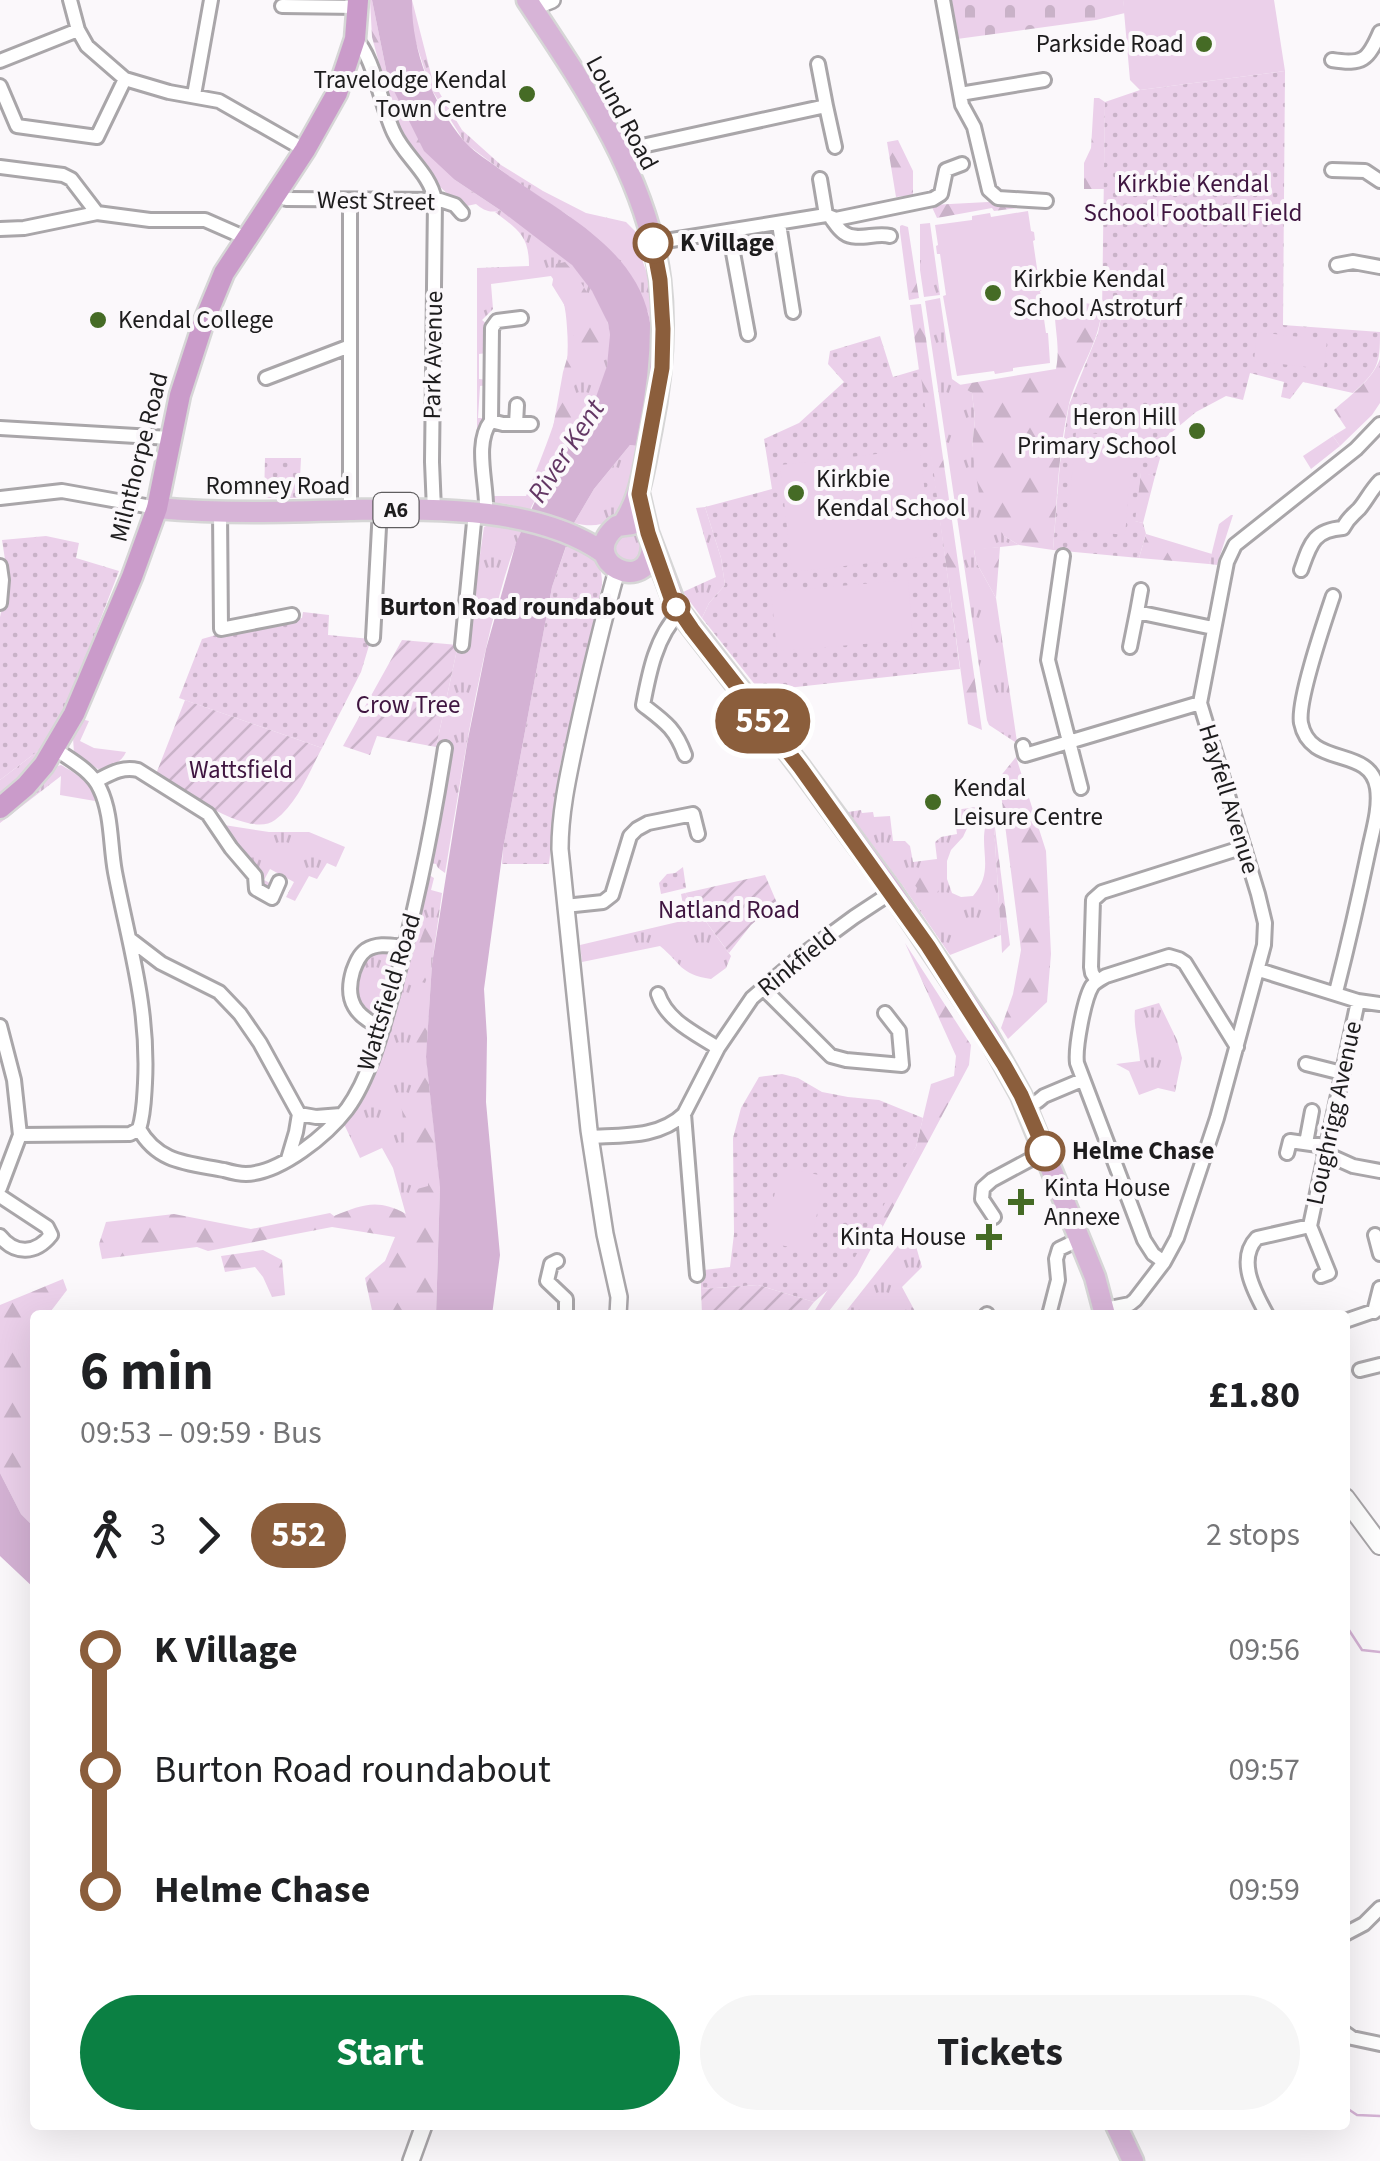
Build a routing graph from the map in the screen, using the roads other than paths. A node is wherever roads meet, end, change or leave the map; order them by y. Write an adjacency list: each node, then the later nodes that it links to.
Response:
1 (70, 0): 7 (street)
2 (211, 0): 17 (street)
3 (942, 0): 16 (street)
4 (537, 2): 21 (main road, Lound Road)
5 (358, 4): 6 (street); 9 (highway, Milnthorpe Road)
6 (282, 6)
7 (78, 30): 11 (street); 13 (street)
8 (1380, 32): 10 (street)
9 (355, 39): 20 (highway, Milnthorpe Road); 29 (street)
10 (1332, 60)
11 (0, 61)
12 (818, 64): 18 (street)
13 (125, 79): 15 (street); 17 (street)
14 (1044, 80): 16 (street)
15 (0, 86)
16 (960, 94): 30 (street)
17 (194, 95): 20 (street)
18 (826, 106): 19 (street); 21 (street)
19 (835, 147)
20 (304, 150): 38 (highway, Milnthorpe Road)
21 (619, 151): 39 (main road, Lound Road)
22 (962, 164): 33 (street)
23 (0, 167): 31 (street)
24 (1332, 170): 26 (street)
25 (820, 179): 33 (street)
26 (1380, 181)
27 (286, 199): 28 (street, West Street)
28 (350, 200): 29 (street, West Street); 45 (street)
29 (435, 200): 32 (street, West Street); 60 (street, Park Avenue)
30 (1046, 201)
31 (97, 214): 35 (street); 38 (street)
32 (462, 214)
33 (828, 217): 34 (street); 37 (street)
34 (778, 224): 36 (street); 42 (street)
35 (0, 230)
36 (729, 232): 39 (street); 44 (street)
37 (890, 236)
38 (246, 238): 53 (highway, Milnthorpe Road)
39 (653, 243): 55 (main road, Lound Road)
40 (1334, 266): 41 (street)
41 (1380, 267)
42 (793, 312)
43 (521, 318): 48 (street)
44 (748, 334)
45 (350, 346): 46 (street); 58 (street)
46 (266, 378)
47 (517, 405): 49 (street)
48 (491, 421): 49 (street); 62 (street)
49 (516, 424): 50 (street)
50 (531, 424)
51 (1380, 424): 75 (street, Hayfell Avenue)
52 (0, 428): 53 (street)
53 (170, 438): 57 (highway, Milnthorpe Road)
54 (1380, 481): 68 (street)
55 (639, 494): 63 (main road, Lound Road); 64 (main road, Lound Road)
56 (0, 498): 57 (street)
57 (157, 508): 61 (main road, Romney Road / A6); 82 (highway, Milnthorpe Road)
58 (350, 510): 59 (main road, Romney Road / A6); 61 (main road, Romney Road / A6)
59 (380, 510): 60 (main road, Romney Road / A6); 76 (street)
60 (434, 510): 62 (main road, Romney Road / A6)
61 (220, 511): 74 (street)
62 (480, 513): 65 (main road, Romney Road / A6); 77 (street)
63 (617, 527): 64 (main road); 65 (main road, Lound Road)
64 (650, 538): 65 (main road); 72 (main road, Lound Road)
65 (603, 551): 72 (main road); 92 (street)
66 (1064, 556): 80 (street)
67 (0, 566): 71 (street)
68 (1301, 570)
69 (1141, 590): 73 (street)
70 (1333, 596): 100 (street)
71 (0, 603)
72 (676, 605): 84 (street); 91 (main road)
73 (1137, 612): 75 (street); 78 (street)
74 (292, 615)
75 (1213, 628): 79 (street, Hayfell Avenue)
76 (373, 638)
77 (462, 645)
78 (1130, 647)
79 (1200, 704): 80 (street); 89 (street, Hayfell Avenue)
80 (1068, 742): 81 (street); 86 (street)
81 (1023, 746)
82 (55, 748): 85 (street); 87 (highway, Milnthorpe Road)
83 (445, 748): 94 (street, Wattsfield Road)
84 (686, 755)
85 (96, 781): 90 (street); 93 (street)
86 (1081, 788)
87 (0, 808)
88 (698, 834): 92 (street)
89 (1244, 848): 96 (street, Hayfell Avenue); 98 (street)
90 (279, 882)
91 (892, 892): 99 (street, Rinkfield); 113 (main road)
92 (565, 906): 120 (street)
93 (131, 940): 95 (street); 97 (street)
94 (406, 948): 106 (street, Wattsfield Road); 106 (street)
95 (162, 963): 97 (street); 115 (street)
96 (1258, 970): 100 (street); 107 (street, Hayfell Avenue)
97 (138, 976): 118 (street)
98 (1097, 981): 107 (street); 111 (street)
99 (762, 988): 104 (street); 108 (street, Rinkfield)
100 (1336, 992): 102 (street)
101 (658, 994): 108 (street)
102 (1358, 1000): 103 (street); 110 (street, Loughrigg Avenue)
103 (1380, 1004)
104 (885, 1012)
105 (0, 1026): 112 (street)
106 (383, 1028): 117 (street, Wattsfield Road)
107 (1236, 1047): 136 (street, Hayfell Avenue)
108 (718, 1048): 116 (street, Rinkfield)
109 (1306, 1064): 110 (street)
110 (1342, 1073): 122 (street, Loughrigg Avenue)
111 (1082, 1080): 113 (street); 136 (street)
112 (7, 1082): 119 (street)
113 (1035, 1101): 123 (main road)
114 (1312, 1111): 121 (street)
115 (299, 1114): 117 (street); 125 (street)
116 (684, 1114): 120 (street); 137 (street)
117 (341, 1115): 125 (street, Wattsfield Road)
118 (139, 1128): 119 (street); 125 (street, Wattsfield Road)
119 (20, 1135): 127 (street)
120 (590, 1137): 141 (street)
121 (1306, 1143): 122 (street); 124 (street)
122 (1325, 1150): 126 (street); 130 (street, Loughrigg Avenue)
123 (1046, 1152): 129 (street); 133 (main road)
124 (1287, 1153)
125 (288, 1159)
126 (1380, 1171)
127 (0, 1188)
128 (0, 1196): 132 (street)
129 (994, 1216)
130 (1310, 1226): 138 (street); 145 (street)
131 (1375, 1235): 134 (street)
132 (0, 1236)
133 (1080, 1239): 142 (street); 143 (main road)
134 (1380, 1254)
135 (557, 1260): 140 (street)
136 (1164, 1262): 144 (street, Hayfell Avenue)
137 (696, 1276)
138 (1328, 1277)
139 (1380, 1288): 146 (street)
140 (566, 1310)
141 (619, 1310)
142 (1050, 1310)
143 (1110, 1310)
144 (1117, 1310)
145 (1262, 1310)
146 (1377, 1310): 147 (street)
147 (1350, 1319)
148 (1380, 1365): 149 (street)
149 (1360, 1370)
150 (1350, 1505): 151 (main road)
151 (1380, 1545)
152 (1380, 1908): 153 (street)
153 (1350, 1931)
154 (1350, 2035): 155 (street)
155 (1380, 2044)
156 (422, 2130): 158 (street)
157 (1118, 2130): 159 (main road)
158 (411, 2161)
159 (1134, 2161)

